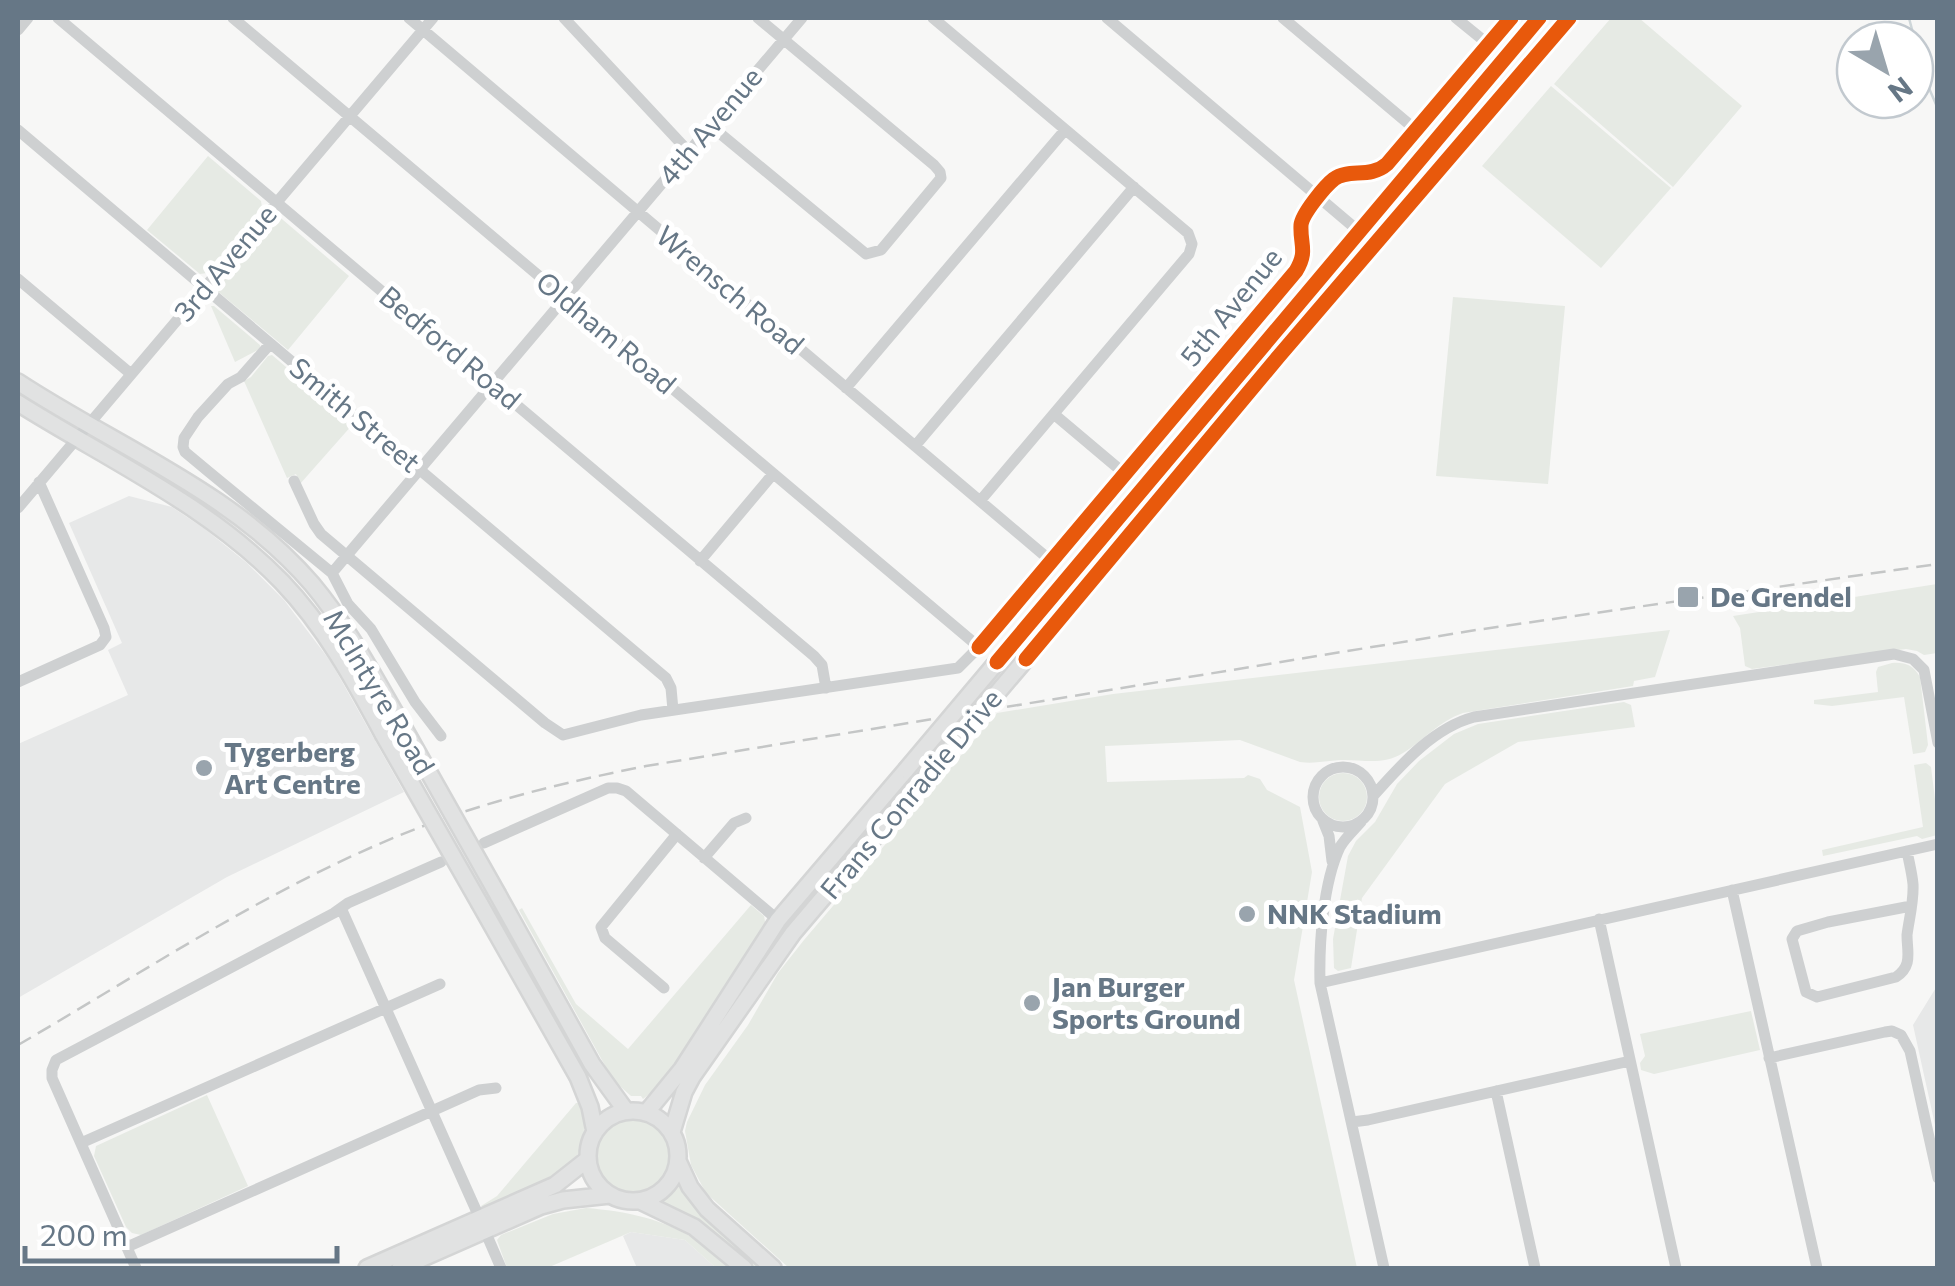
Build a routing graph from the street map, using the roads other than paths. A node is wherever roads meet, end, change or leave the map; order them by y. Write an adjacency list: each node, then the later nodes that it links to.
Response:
1 (28, 18): 17 (street)
2 (58, 18): 28 (street, Bedford Road)
3 (234, 18): 20 (street, Oldham Road)
4 (409, 18): 16 (street, Wrensch Road)
5 (433, 18): 16 (street, 3rd Avenue)
6 (564, 18): 25 (street)
7 (758, 18): 18 (street)
8 (802, 18): 18 (street, 4th Avenue)
9 (933, 18): 23 (street)
10 (1107, 18): 27 (street)
11 (1283, 18): 24 (street)
12 (1456, 18): 19 (street)
13 (1511, 18): 19 (street)
14 (1539, 18): 30 (main road, Frans Conradie Drive)
15 (1568, 18): 31 (main road, Frans Conradie Drive)
16 (423, 29): 20 (street, 3rd Avenue); 29 (street, Wrensch Road)
17 (18, 30)
18 (784, 40): 21 (street, 4th Avenue); 21 (street)
19 (1488, 44): 24 (street)
20 (351, 115): 28 (street, 3rd Avenue); 34 (street, Oldham Road)
21 (711, 126): 25 (street, 4th Avenue)
22 (18, 130): 33 (street, Smith Street)
23 (1065, 130): 26 (street); 39 (street)
24 (1416, 130): 27 (street)
25 (689, 152): 29 (street, 4th Avenue)
26 (1134, 188): 41 (street); 44 (street)
27 (1319, 197): 30 (street); 47 (street, 5th Avenue)
28 (277, 202): 33 (street, 3rd Avenue); 38 (street, Bedford Road)
29 (638, 212): 34 (street, 4th Avenue); 39 (street, Wrensch Road)
30 (1358, 230): 31 (street); 78 (main road, Frans Conradie Drive, bridge)
31 (1375, 244): 92 (main road, Frans Conradie Drive, bridge)
32 (18, 279): 36 (street)
33 (204, 288): 35 (street, Smith Street); 36 (street, 3rd Avenue)
34 (565, 298): 38 (street, 4th Avenue); 46 (street, Oldham Road)
35 (270, 344): 45 (street, Smith Street); 55 (street)
36 (131, 374): 42 (street, 3rd Avenue)
37 (18, 382): 42 (main road, McIntyre Road)
38 (492, 384): 45 (street, 4th Avenue); 53 (street, Bedford Road)
39 (846, 388): 44 (street, Wrensch Road)
40 (18, 403): 43 (main road, McIntyre Road)
41 (1055, 414): 47 (street); 50 (street)
42 (88, 425): 43 (street, 3rd Avenue); 88 (main road, McIntyre Road, bridge)
43 (76, 438): 49 (street, 3rd Avenue); 91 (main road, McIntyre Road, bridge)
44 (915, 446): 50 (street, Wrensch Road)
45 (420, 470): 52 (street, 4th Avenue); 60 (street, Smith Street)
46 (773, 474): 53 (street); 56 (street, Oldham Road)
47 (1125, 474): 54 (street, 5th Avenue)
48 (294, 481): 52 (street)
49 (40, 482): 51 (street, 3rd Avenue); 58 (street)
50 (980, 501): 54 (street, Wrensch Road)
51 (18, 508)
52 (346, 556): 55 (street, 4th Avenue); 60 (street, 5th Avenue)
53 (700, 561): 59 (street, Bedford Road)
54 (1051, 561): 56 (street, 5th Avenue)
55 (332, 574): 61 (street)
56 (979, 647): 59 (street, 5th Avenue)
57 (1933, 680): 62 (street); 63 (street)
58 (18, 682)
59 (826, 688): 60 (street, 5th Avenue)
60 (673, 710)
61 (441, 736)
62 (1938, 743)
63 (1374, 795): 65 (street); 66 (street)
64 (746, 818): 71 (street)
65 (1323, 820): 66 (street); 73 (street)
66 (1360, 822): 73 (street)
67 (676, 834): 68 (street); 71 (street); 81 (street)
68 (484, 843)
69 (1938, 844): 70 (street)
70 (1907, 851): 74 (street); 75 (street)
71 (704, 858): 78 (street)
72 (441, 862): 76 (street)
73 (1332, 870): 79 (street)
74 (1732, 890): 77 (street); 83 (street)
75 (1911, 906): 75 (street)
76 (341, 908): 82 (street); 93 (street)
77 (1599, 919): 79 (street); 84 (street)
78 (778, 920): 89 (main road, Frans Conradie Drive)
79 (1320, 982): 90 (street)
80 (440, 984): 82 (street)
81 (664, 988)
82 (386, 1008): 87 (street); 93 (street)
83 (1769, 1058): 96 (street); 110 (street)
84 (1630, 1061): 86 (street); 109 (street)
85 (496, 1088): 87 (street)
86 (1496, 1091): 90 (street); 108 (street)
87 (432, 1111): 99 (street); 100 (street)
88 (626, 1112): 89 (main road); 91 (main road)
89 (646, 1113): 92 (main road)
90 (1352, 1122): 107 (street)
91 (595, 1132): 94 (main road)
92 (672, 1132): 95 (main road)
93 (81, 1144): 100 (street)
94 (588, 1160): 97 (main road); 99 (main road)
95 (678, 1161): 98 (main road); 106 (main road)
96 (1938, 1178)
97 (610, 1196): 98 (main road); 99 (main road)
98 (640, 1201): 105 (main road)
99 (482, 1225): 102 (main road); 103 (main road); 104 (street)
100 (127, 1246): 101 (street)
101 (136, 1268)
102 (367, 1268)
103 (400, 1268)
104 (502, 1268)
105 (744, 1268)
106 (773, 1268)
107 (1384, 1268)
108 (1535, 1268)
109 (1676, 1268)
110 (1817, 1268)

